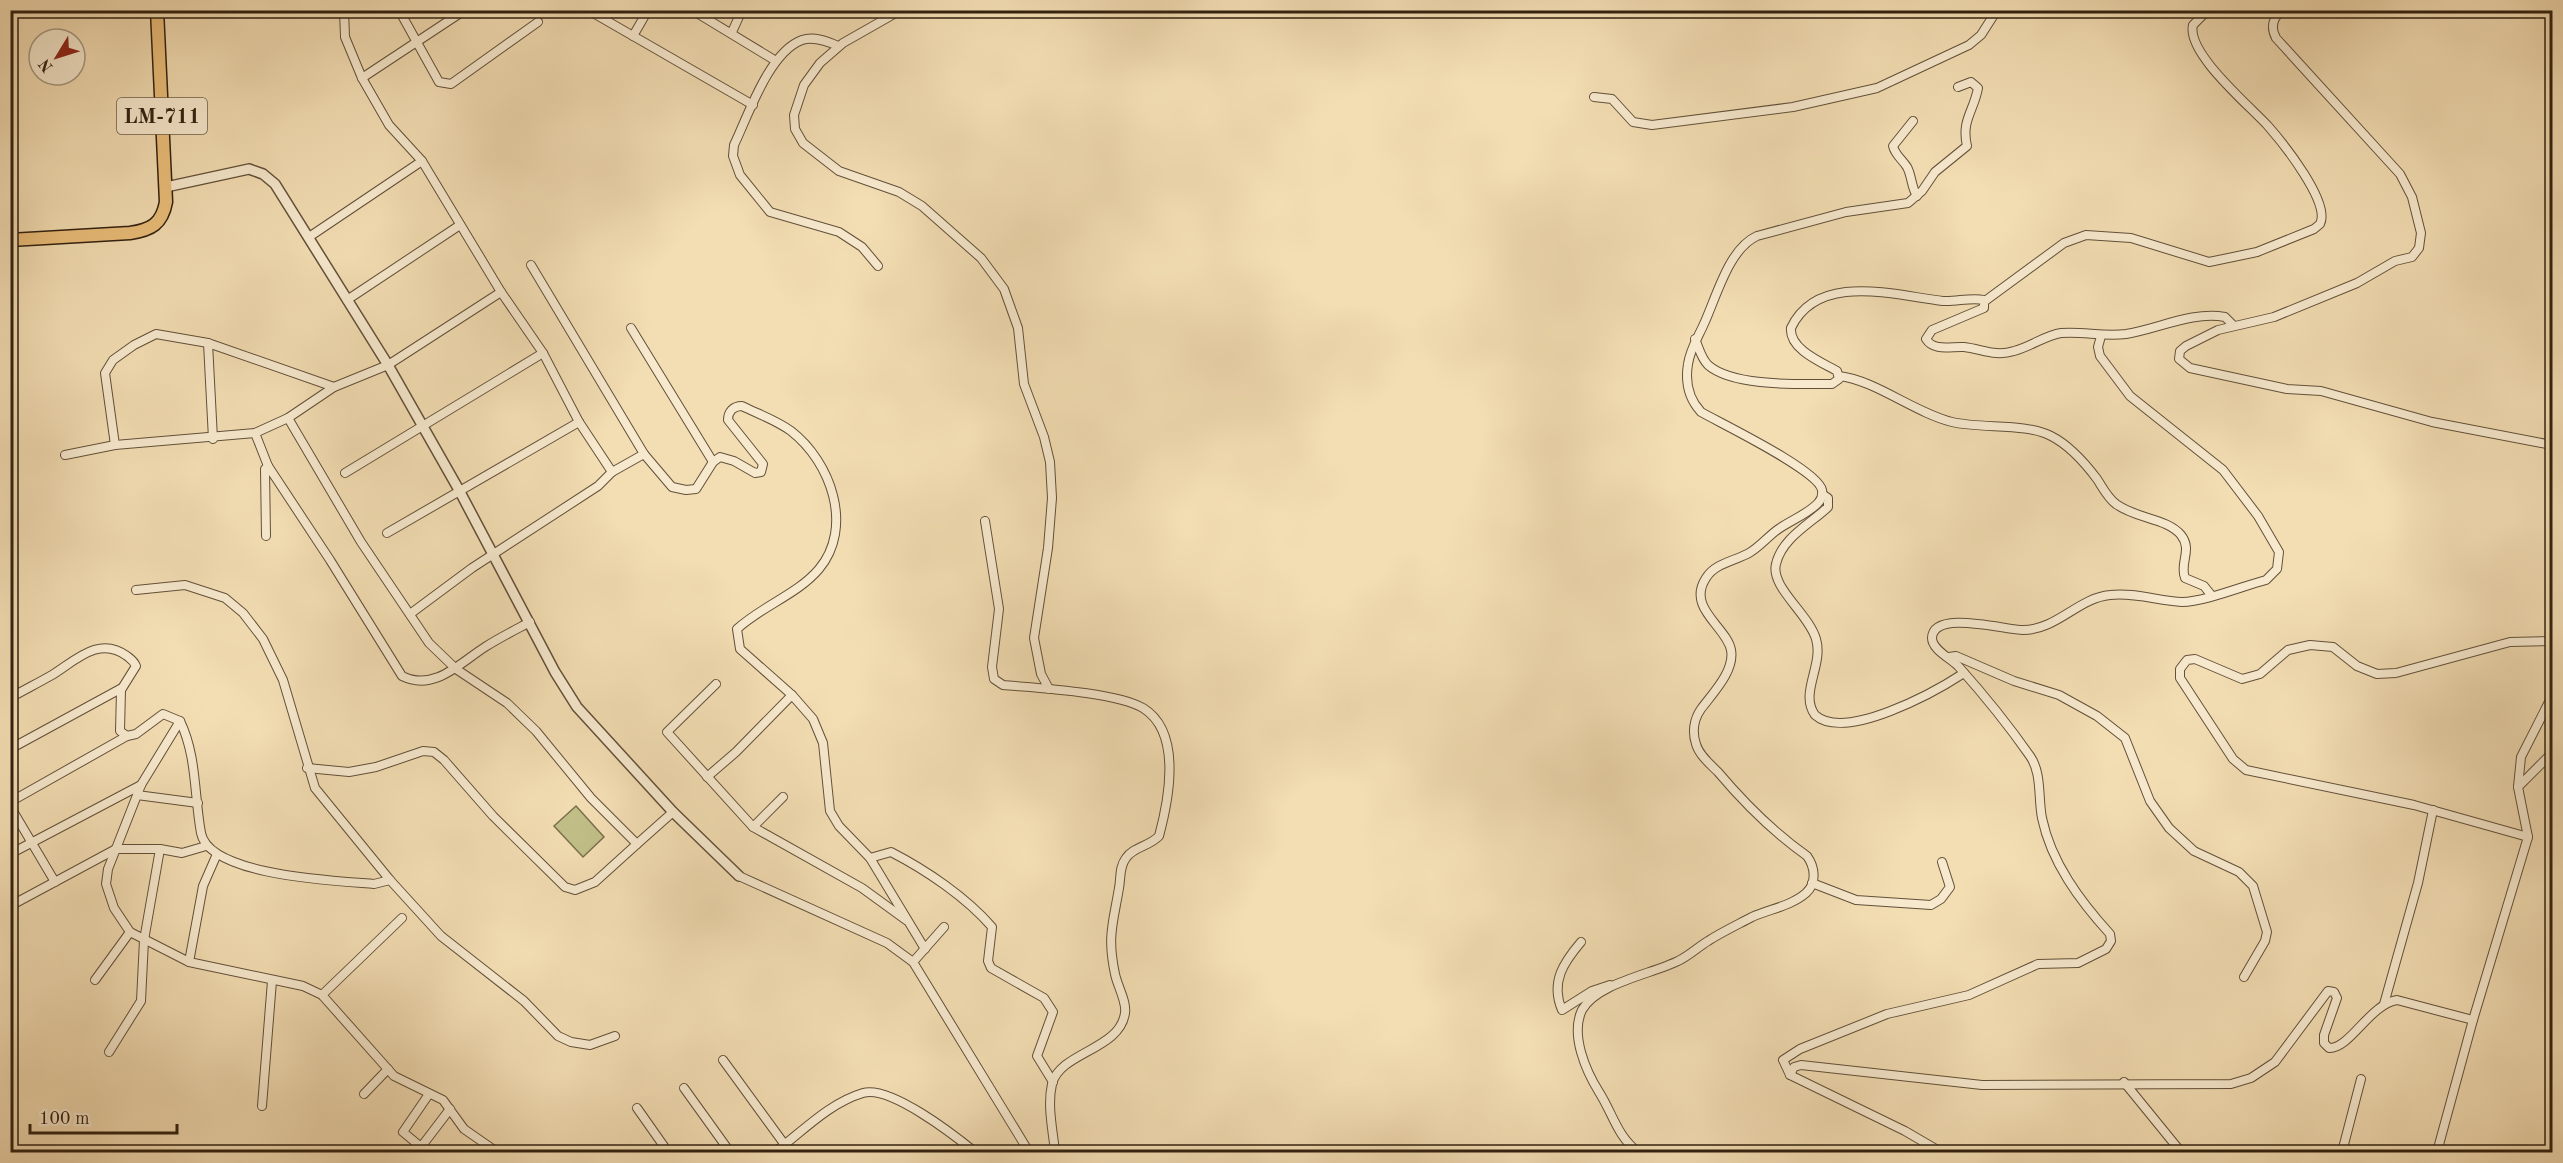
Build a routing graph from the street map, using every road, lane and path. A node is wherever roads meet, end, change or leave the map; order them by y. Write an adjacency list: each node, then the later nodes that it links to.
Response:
1 (157, 10): 25 (main road, LM-711)
2 (344, 10): 19 (street)
3 (399, 10): 16 (street)
4 (465, 10): 16 (street)
5 (588, 10): 15 (street)
6 (648, 10): 15 (street)
7 (692, 10): 14 (street)
8 (742, 10): 14 (street)
9 (901, 10): 17 (street)
10 (1997, 10): 21 (street)
11 (2208, 10): 34 (street)
12 (2283, 10): 35 (street)
13 (538, 22): 16 (street)
14 (732, 32): 18 (street)
15 (633, 36): 22 (street)
16 (418, 43): 19 (street)
17 (838, 46): 18 (street); 73 (street)
18 (776, 61): 22 (street)
19 (362, 78): 24 (street)
20 (1958, 87): 26 (street)
21 (1594, 97)
22 (753, 105): 31 (street)
23 (1913, 121): 26 (street)
24 (423, 161): 27 (street); 28 (street)
25 (166, 187): 28 (street); 29 (main road, LM-711)
26 (1917, 196): 38 (street)
27 (460, 225): 32 (street); 33 (street)
28 (309, 237): 33 (street)
29 (10, 240)
30 (531, 265): 51 (street)
31 (878, 266)
32 (501, 292): 40 (street); 41 (street)
33 (347, 300): 41 (street)
34 (1985, 301): 37 (street); 42 (street)
35 (2233, 325): 37 (street); 49 (street)
36 (631, 328): 53 (street)
37 (2101, 336): 64 (street)
38 (1695, 339): 42 (street); 58 (street)
39 (208, 343): 43 (street); 48 (street); 50 (street)
40 (543, 354): 45 (street); 46 (street)
41 (388, 365): 43 (street); 46 (street)
42 (1839, 376): 64 (street)
43 (334, 387): 44 (street)
44 (288, 418): 47 (street); 65 (street)
45 (579, 422): 55 (street); 57 (street)
46 (423, 426): 56 (street); 57 (street)
47 (255, 433): 48 (street); 54 (street)
48 (213, 439): 50 (street)
49 (2553, 445)
50 (115, 446): 52 (street)
51 (644, 454): 53 (street); 55 (street)
52 (65, 455)
53 (713, 462): 74 (street)
54 (268, 466): 61 (street); 69 (street)
55 (612, 472): 62 (street)
56 (345, 473)
57 (459, 490): 60 (street); 62 (street)
58 (1822, 494): 70 (street); 105 (street)
59 (985, 520): 73 (street)
60 (387, 533)
61 (266, 536)
62 (492, 555): 65 (street); 66 (street)
63 (136, 590): 81 (street)
64 (2212, 596): 68 (street)
65 (410, 614): 69 (street)
66 (530, 622): 69 (street); 90 (street)
67 (2553, 641): 89 (street)
68 (1948, 657): 70 (street); 116 (street)
69 (456, 669): 94 (street)
70 (1964, 674): 127 (street)
71 (716, 684): 82 (street)
72 (122, 688): 76 (street); 78 (street); 79 (street)
73 (1049, 689): 129 (street)
74 (792, 695): 82 (street); 100 (street)
75 (2553, 696): 84 (street)
76 (10, 698)
77 (180, 721): 78 (street); 83 (street); 87 (street)
78 (127, 736): 88 (street)
79 (10, 749)
80 (2553, 753): 84 (street)
81 (307, 768): 94 (street); 103 (street)
82 (707, 777): 91 (street)
83 (141, 785): 85 (street); 93 (street)
84 (2518, 787): 92 (street)
85 (137, 795): 87 (street); 96 (street)
86 (783, 797): 91 (street)
87 (198, 803): 95 (street)
88 (10, 804): 93 (street)
89 (2433, 810): 92 (street); 121 (street)
90 (673, 812): 94 (street); 102 (street)
91 (753, 827): 108 (street)
92 (2528, 837): 122 (street)
93 (33, 843): 98 (street); 104 (street)
94 (637, 844)
95 (206, 846): 97 (street); 99 (street)
96 (116, 849): 97 (street); 104 (street); 110 (street)
97 (160, 849): 111 (street)
98 (10, 854)
99 (217, 854): 103 (street); 114 (street)
100 (870, 858): 108 (street); 129 (street)
101 (1942, 862): 105 (street)
102 (739, 876): 115 (street)
103 (390, 880): 123 (street)
104 (55, 882): 106 (street)
105 (1812, 883): 119 (street)
106 (10, 906)
107 (402, 918): 120 (street)
108 (908, 922): 113 (street)
109 (944, 927): 113 (street)
110 (130, 932): 111 (street); 117 (street)
111 (144, 940): 114 (street); 124 (street)
112 (1581, 942): 119 (street)
113 (925, 949): 115 (street)
114 (189, 962): 118 (street)
115 (913, 962): 143 (street)
116 (2244, 977)
117 (95, 980)
118 (272, 981): 120 (street); 134 (street)
119 (1623, 982): 145 (street)
120 (322, 994): 126 (street)
121 (2384, 1004): 122 (street); 130 (street)
122 (2473, 1020): 149 (street)
123 (615, 1036)
124 (109, 1052)
125 (723, 1060): 137 (street)
126 (388, 1069): 132 (street); 133 (street)
127 (1790, 1075): 130 (street); 146 (street)
128 (2361, 1079): 148 (street)
129 (1053, 1082): 144 (street)
130 (2124, 1082): 147 (street)
131 (684, 1088): 140 (street)
132 (364, 1094)
133 (429, 1094): 136 (street); 136 (street)
134 (262, 1106)
135 (637, 1108): 139 (street)
136 (450, 1109): 138 (street)
137 (785, 1145): 141 (street); 142 (street)
138 (497, 1152)
139 (668, 1152)
140 (730, 1152)
141 (774, 1152)
142 (975, 1152)
143 (1029, 1152)
144 (1055, 1152)
145 (1638, 1152)
146 (1941, 1152)
147 (2181, 1152)
148 (2342, 1152)
149 (2437, 1152)

